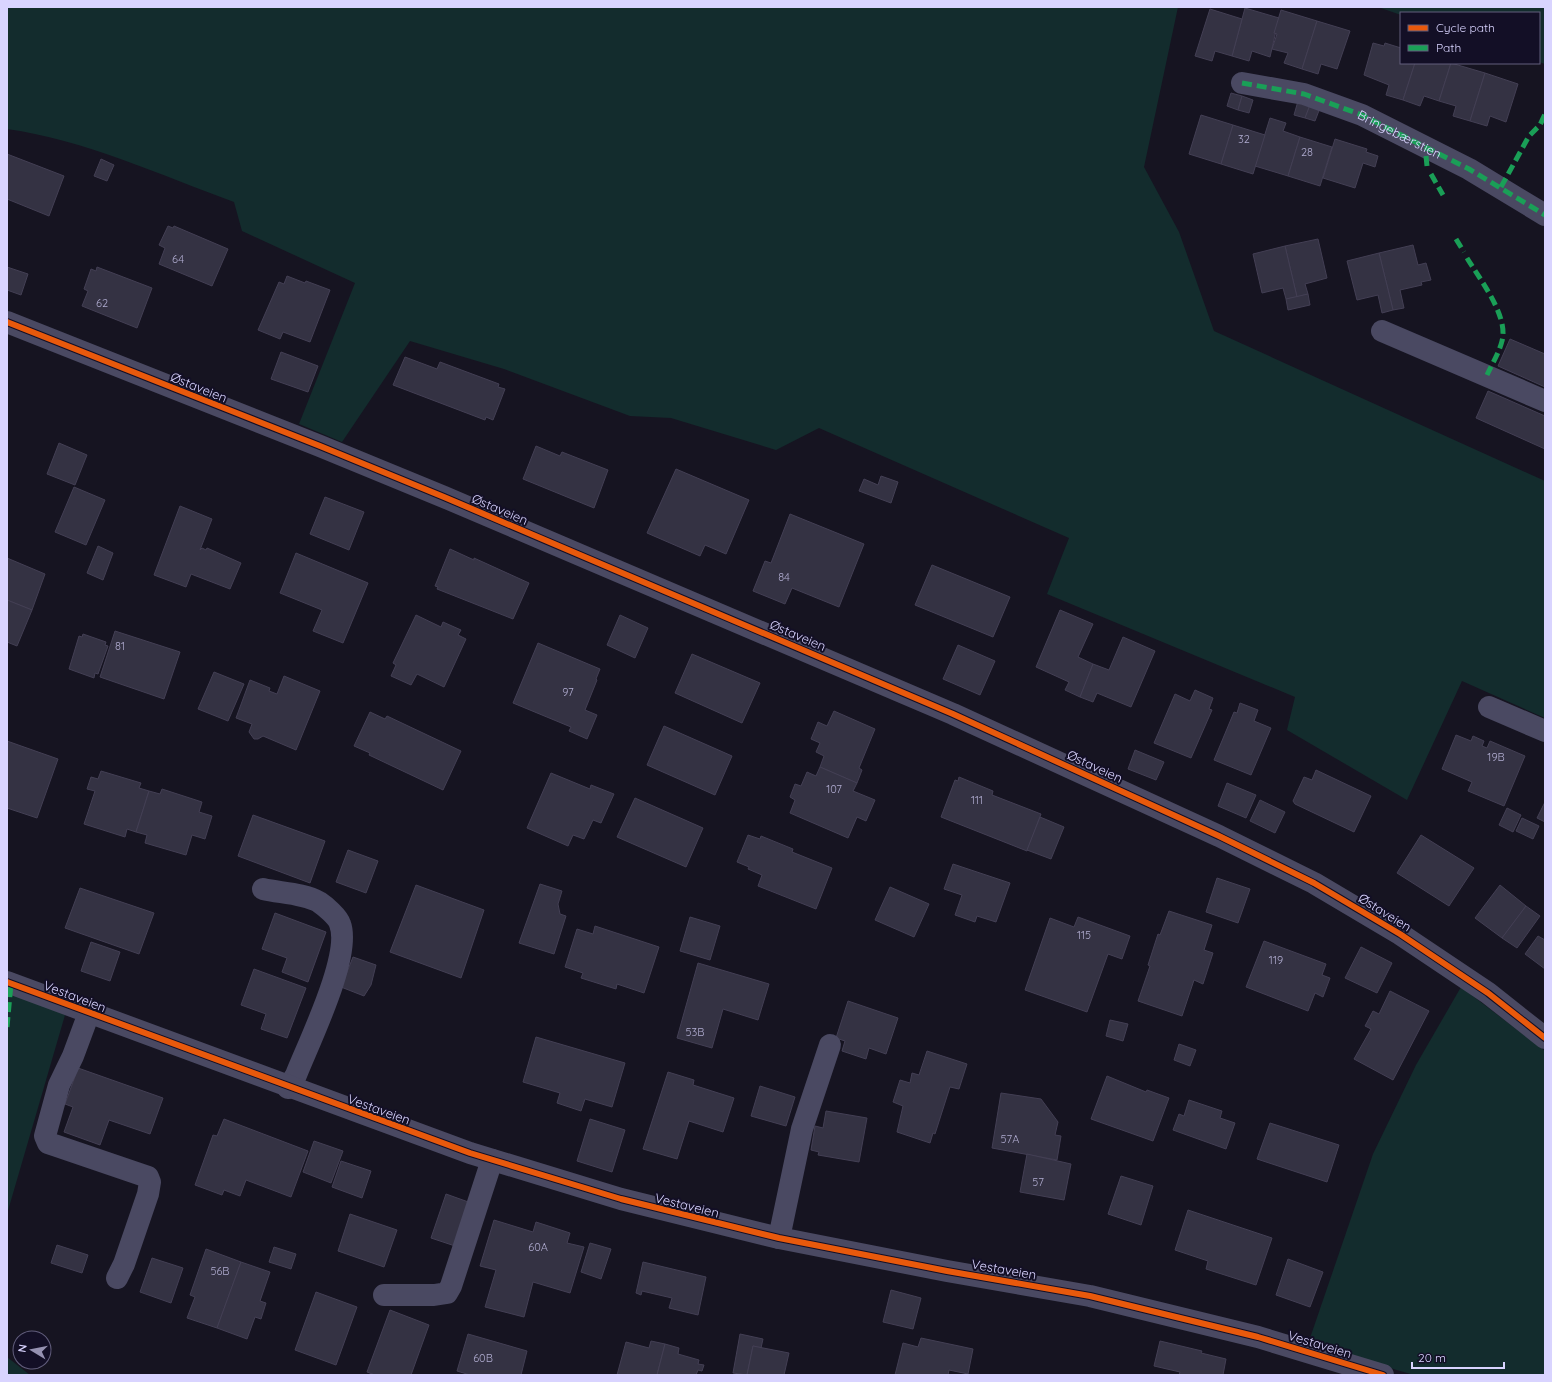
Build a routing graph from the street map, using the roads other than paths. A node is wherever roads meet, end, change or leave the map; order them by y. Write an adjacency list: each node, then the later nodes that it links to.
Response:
1 (1242, 83): 2 (street, Bringebærstien)
2 (1545, 215)
3 (7, 322): 11 (street, Østaveien)
4 (1382, 331): 5 (street)
5 (1545, 401)
6 (1489, 707): 7 (street)
7 (1545, 731)
8 (262, 889): 13 (street)
9 (7, 982): 10 (street, Vestaveien)
10 (89, 1013): 13 (street, Vestaveien); 16 (street)
11 (1545, 1038)
12 (830, 1045): 15 (street)
13 (288, 1088): 14 (street, Vestaveien)
14 (492, 1160): 15 (street, Vestaveien); 17 (street)
15 (779, 1238): 18 (street, Vestaveien)
16 (117, 1278)
17 (384, 1294)
18 (1382, 1375)

